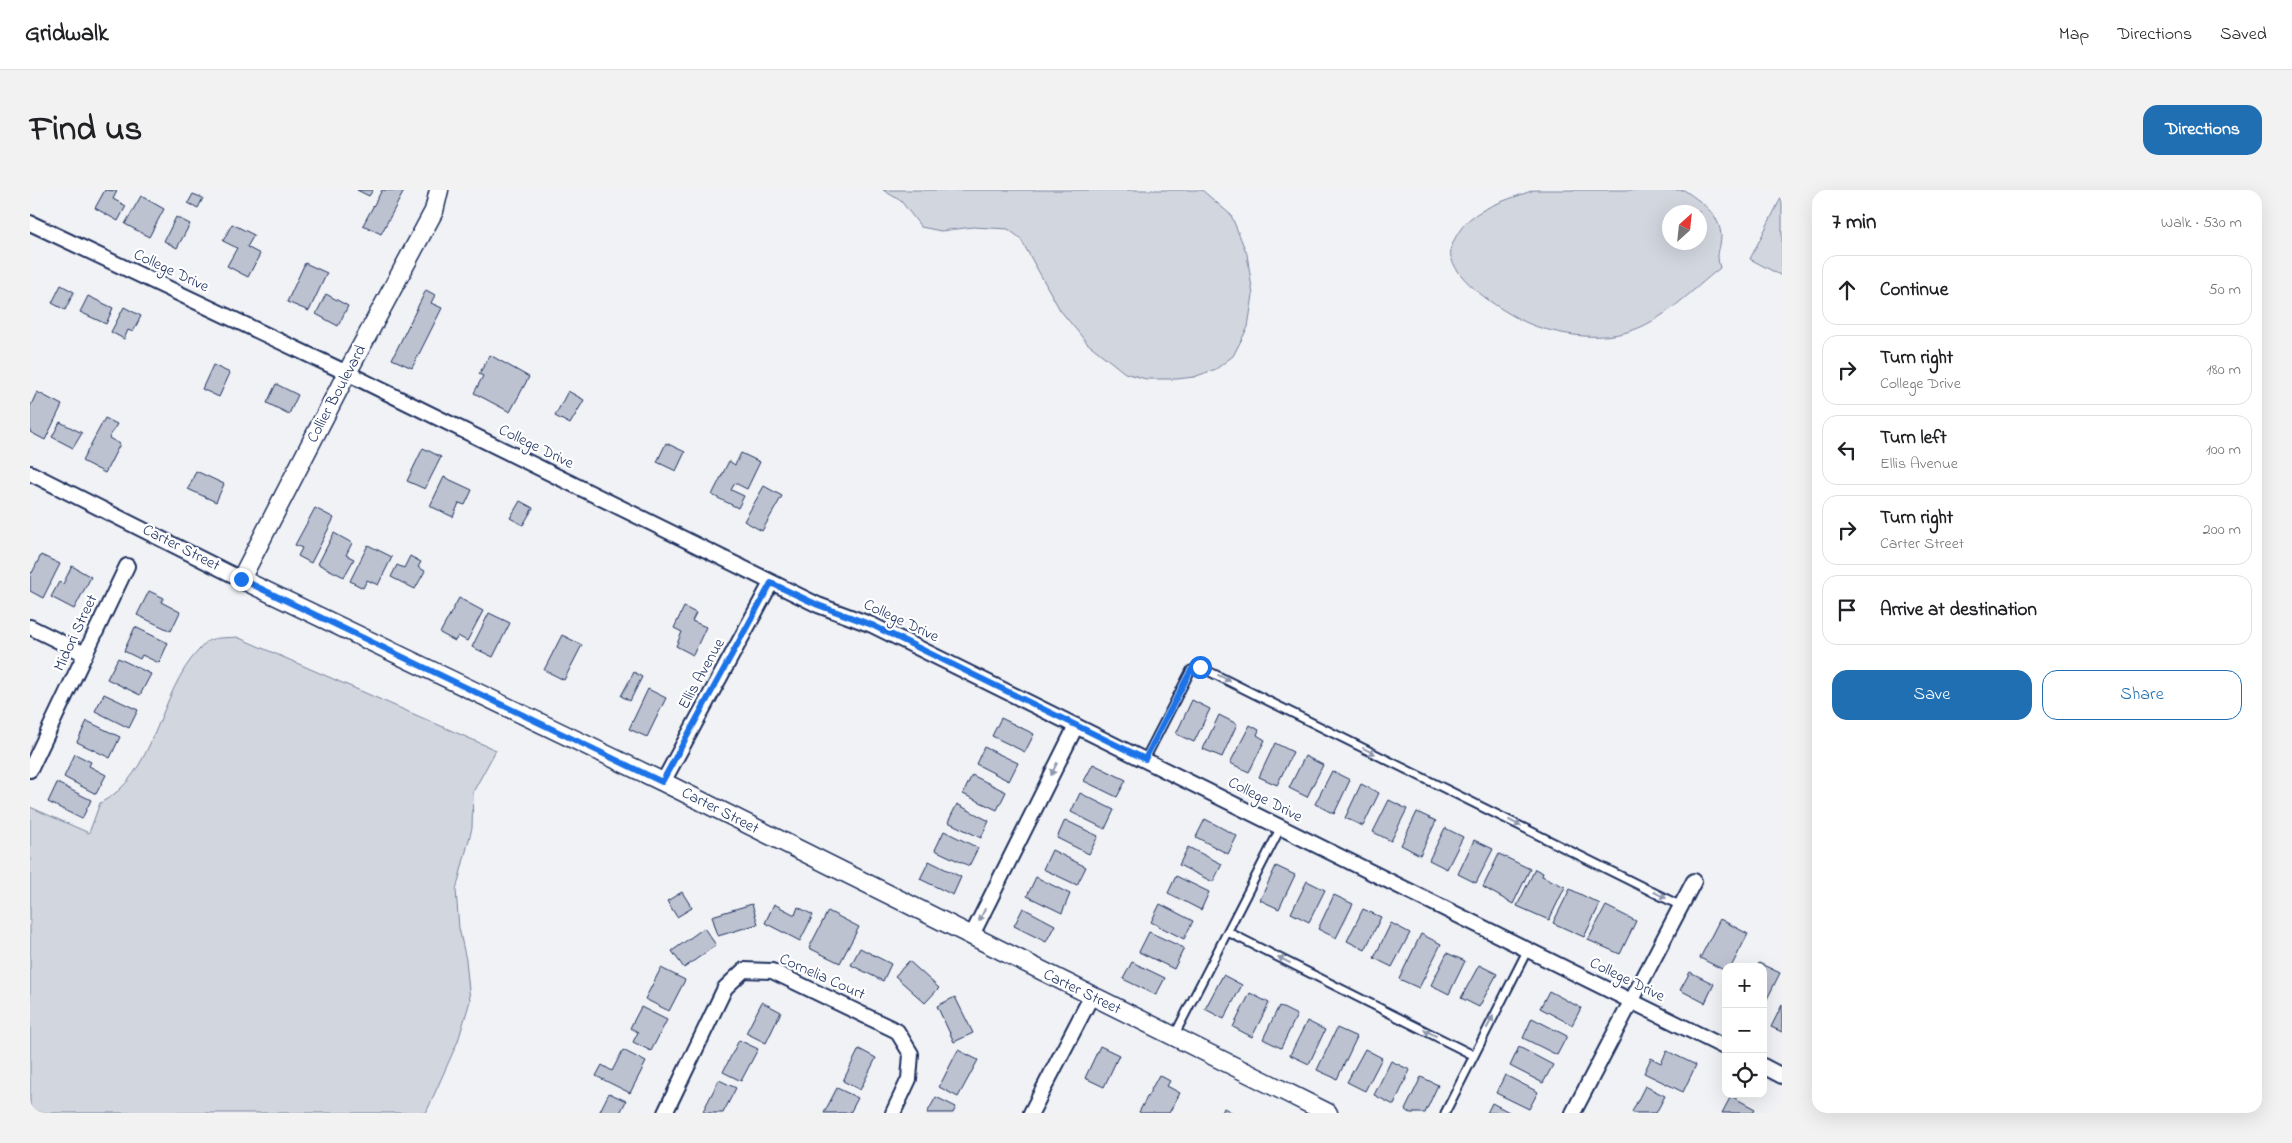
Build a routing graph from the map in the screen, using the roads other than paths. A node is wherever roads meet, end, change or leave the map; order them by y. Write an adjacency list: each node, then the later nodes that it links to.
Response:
1 (439, 190): 3 (street, Collier Boulevard)
2 (30, 223): 3 (street, College Drive)
3 (347, 373): 6 (street, Collier Boulevard); 7 (street, College Drive)
4 (30, 473): 6 (street, Carter Street)
5 (127, 566): 9 (street, Midori Street)
6 (241, 579): 13 (street, Carter Street)
7 (771, 583): 10 (street, College Drive); 13 (street, Ellis Avenue)
8 (30, 627): 9 (street)
9 (85, 654): 12 (street, Midori Street)
10 (1076, 726): 11 (street, College Drive); 18 (street, one-way to 18)
11 (1145, 759): 14 (street, College Drive); 16 (lane, one-way to 16)
12 (30, 770)
13 (662, 782): 18 (street, Carter Street)
14 (1281, 827): 17 (lane); 19 (street, College Drive)
15 (1694, 881): 16 (street)
16 (1681, 906): 21 (street)
17 (1228, 932): 22 (lane); 24 (lane, one-way to 17)
18 (971, 937): 20 (street, Carter Street)
19 (1527, 951): 21 (street, College Drive); 24 (lane, one-way to 19)
20 (1091, 997): 22 (street, Carter Street); 29 (street)
21 (1631, 1001): 23 (street, College Drive); 32 (street)
22 (1174, 1037): 30 (street, Carter Street)
23 (1722, 1046)
24 (1473, 1055): 31 (lane)
25 (1767, 1068): 26 (street)
26 (1782, 1076)
27 (665, 1113): 28 (street, Cornelia Court)
28 (893, 1113)
29 (1031, 1113)
30 (1328, 1113)
31 (1446, 1113)
32 (1573, 1113)

